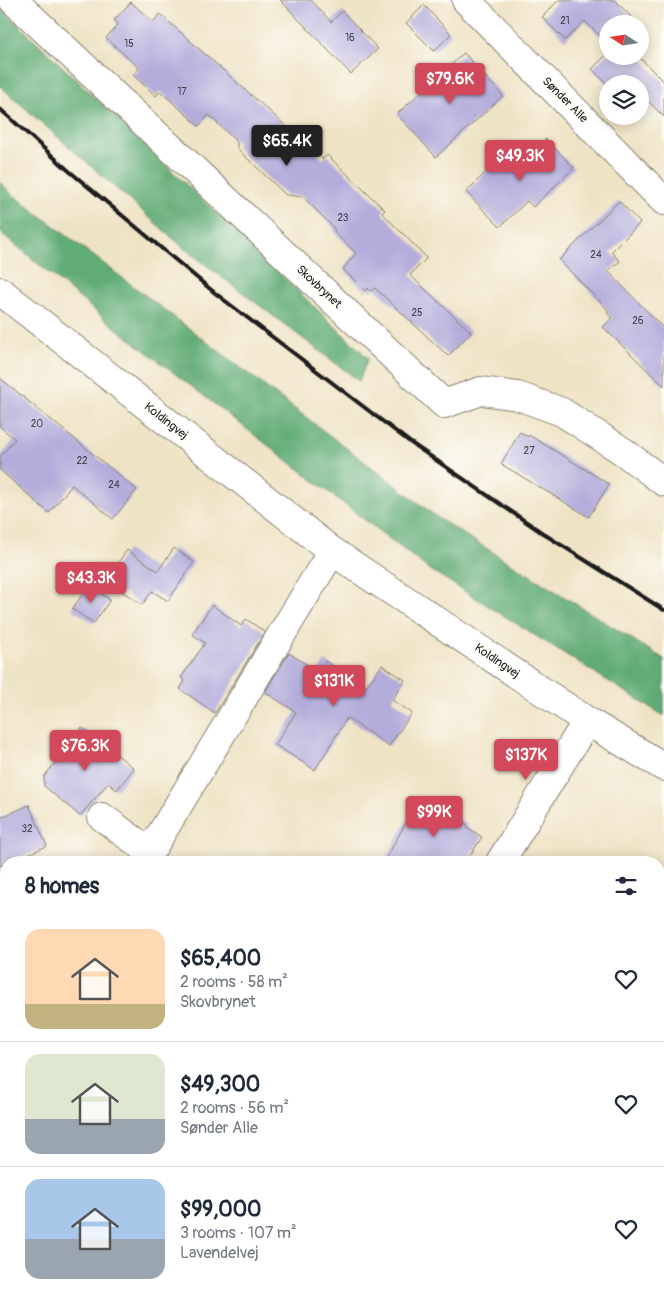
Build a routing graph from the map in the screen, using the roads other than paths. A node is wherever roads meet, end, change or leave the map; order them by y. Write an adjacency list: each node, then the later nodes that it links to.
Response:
1 (13, 0): 5 (street, Skovbrynet)
2 (466, 0): 3 (street, Sønder Alle)
3 (664, 201)
4 (0, 291): 6 (street, Koldingvej)
5 (664, 482)
6 (332, 551): 7 (street, Koldingvej); 9 (street)
7 (587, 721): 8 (street, Koldingvej); 10 (street)
8 (664, 767)
9 (102, 817)
10 (504, 856)

